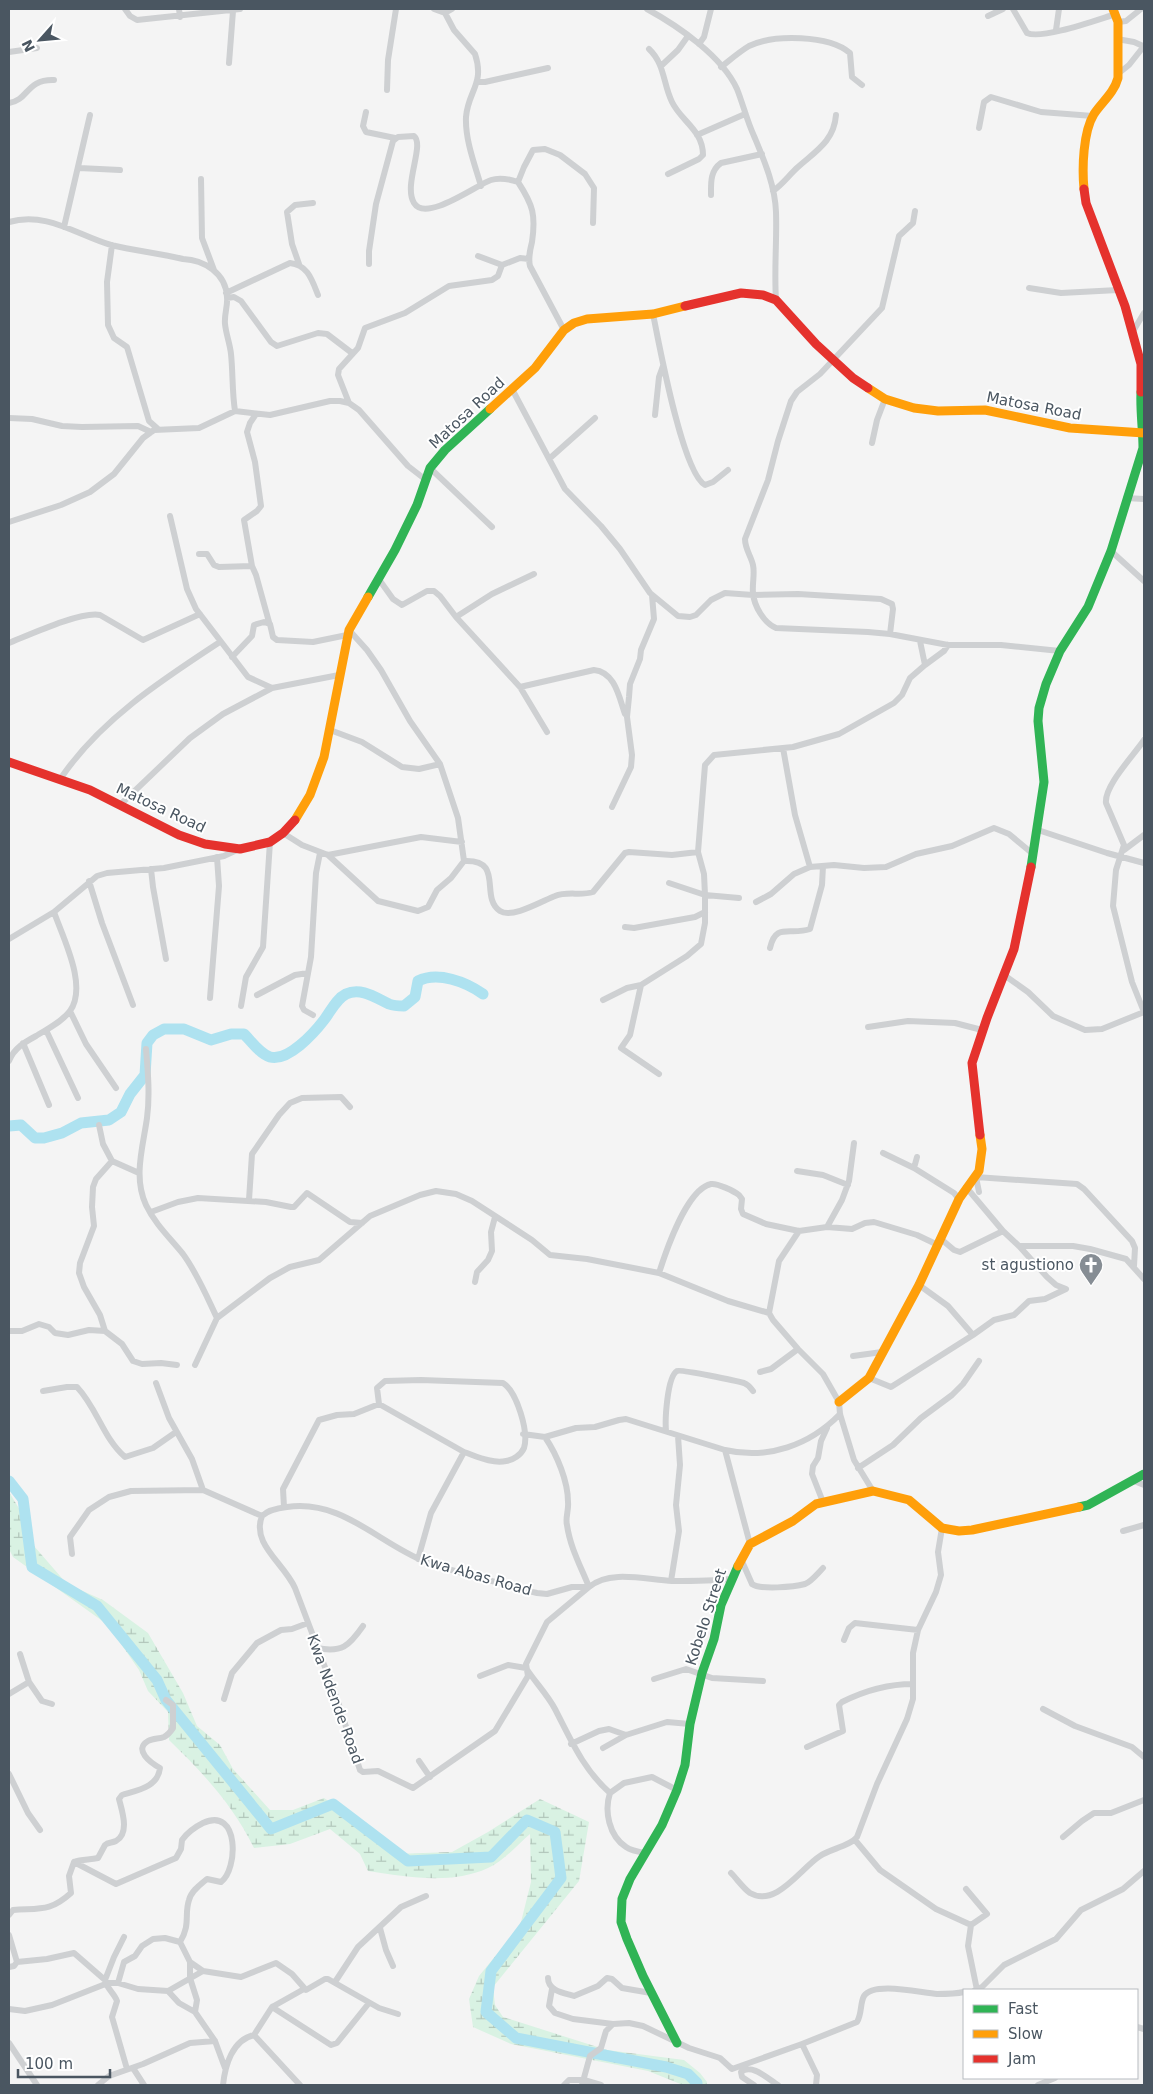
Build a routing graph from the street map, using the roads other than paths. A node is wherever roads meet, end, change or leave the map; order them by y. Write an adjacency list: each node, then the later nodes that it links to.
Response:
1 (125, 9): 17 (street)
2 (179, 9): 17 (street)
3 (240, 9): 13 (street)
4 (396, 9): 34 (street)
5 (434, 9): 14 (street)
6 (452, 9): 14 (street)
7 (647, 9): 19 (street)
8 (711, 9): 21 (street)
9 (1003, 9): 16 (street)
10 (1013, 9): 18 (street)
11 (1059, 9): 18 (street)
12 (1141, 9): 15 (street)
13 (232, 11): 17 (street); 26 (street)
14 (445, 13): 32 (street)
15 (1115, 15): 18 (street); 20 (street)
16 (988, 16)
17 (180, 17)
18 (1056, 30)
19 (688, 36): 21 (street); 27 (street)
20 (1117, 39): 22 (street); 30 (street)
21 (699, 44): 28 (street)
22 (1144, 46): 30 (street)
23 (37, 48): 25 (street)
24 (648, 49): 27 (street)
25 (9, 52)
26 (229, 63)
27 (661, 66): 42 (street)
28 (722, 67): 33 (street); 37 (street)
29 (548, 68): 32 (street)
30 (1119, 73): 40 (street)
31 (54, 80): 35 (street)
32 (478, 82): 50 (street)
33 (862, 85)
34 (387, 90)
35 (9, 103)
36 (366, 112): 43 (street)
37 (745, 114): 42 (street); 44 (street)
38 (90, 115): 45 (street)
39 (836, 115): 51 (street)
40 (1093, 116): 41 (street); 66 (street)
41 (979, 128)
42 (697, 135): 47 (street)
43 (395, 138): 50 (street); 62 (street)
44 (762, 154): 51 (street); 52 (street)
45 (79, 168): 46 (street); 57 (street)
46 (120, 170)
47 (668, 174)
48 (201, 179): 64 (street)
49 (518, 182): 50 (street); 56 (street); 60 (street)
50 (481, 186)
51 (773, 191): 69 (street)
52 (712, 195)
53 (313, 204): 61 (street)
54 (915, 211): 75 (street)
55 (9, 222): 57 (street)
56 (593, 223)
57 (64, 227): 58 (street)
58 (112, 245): 64 (street); 85 (street)
59 (478, 256): 63 (street)
60 (529, 260): 63 (street); 72 (street)
61 (299, 264): 67 (street); 68 (street)
62 (369, 264)
63 (502, 265): 74 (street)
64 (215, 271): 67 (street)
65 (1029, 288): 66 (street)
66 (1118, 290): 73 (street)
67 (227, 295): 74 (street); 80 (street)
68 (318, 295)
69 (776, 300): 71 (street, Matosa Road); 75 (street, Matosa Road)
70 (1144, 313): 73 (street)
71 (653, 314): 72 (street, Matosa Road); 76 (street)
72 (564, 330): 77 (street, Matosa Road)
73 (1132, 332): 87 (street)
74 (352, 353): 79 (street)
75 (833, 359): 78 (street, Matosa Road); 105 (street)
76 (663, 364): 82 (street); 91 (street)
77 (512, 389): 89 (street); 90 (street, Matosa Road)
78 (885, 399): 87 (street, Matosa Road); 88 (street)
79 (349, 403): 81 (street); 92 (street)
80 (236, 411): 81 (street); 85 (street)
81 (256, 414): 100 (street)
82 (655, 415)
83 (9, 418): 86 (street)
84 (595, 418): 89 (street)
85 (158, 429): 86 (street)
86 (151, 432): 96 (street)
87 (1144, 433): 93 (street)
88 (872, 443)
89 (549, 459): 104 (street)
90 (430, 468): 92 (street, Matosa Road); 97 (street)
91 (728, 470)
92 (426, 480): 102 (street, Matosa Road)
93 (1126, 498): 94 (street); 98 (street)
94 (1144, 499)
95 (170, 516): 106 (street)
96 (9, 522)
97 (492, 527)
98 (1111, 551): 103 (street); 115 (street)
99 (199, 554): 100 (street)
100 (252, 566): 108 (street)
101 (534, 574): 107 (street)
102 (378, 578): 107 (street); 109 (street, Matosa Road)
103 (1144, 581)
104 (652, 595): 105 (street); 121 (street)
105 (753, 595): 110 (street); 110 (street)
106 (200, 614): 112 (street); 113 (street)
107 (456, 617): 119 (street)
108 (269, 622): 109 (street); 116 (street)
109 (348, 633): 118 (street, Matosa Road); 127 (street)
110 (890, 634): 111 (street)
111 (920, 640): 114 (street); 117 (street)
112 (220, 642): 116 (street); 128 (street)
113 (9, 643)
114 (948, 645): 115 (street); 117 (street)
115 (1060, 651): 131 (street)
116 (232, 658): 120 (street)
117 (925, 665): 125 (street)
118 (339, 675): 120 (street); 122 (street, Matosa Road)
119 (520, 687): 121 (street); 123 (street)
120 (272, 688): 129 (street)
121 (627, 718): 130 (street)
122 (330, 730): 127 (street); 132 (street, Matosa Road)
123 (547, 732)
124 (1144, 740): 139 (street)
125 (783, 748): 137 (street); 146 (street)
126 (9, 762): 128 (street, Matosa Road)
127 (440, 764): 135 (street)
128 (60, 778): 129 (street, Matosa Road)
129 (121, 804): 136 (street, Matosa Road)
130 (612, 807)
131 (1038, 830): 139 (street); 140 (street)
132 (283, 834): 134 (street, Matosa Road); 138 (street)
133 (1144, 835): 139 (street)
134 (270, 842): 136 (street, Matosa Road); 166 (street)
135 (462, 842): 141 (street); 143 (street)
136 (240, 849): 142 (street)
137 (698, 852): 143 (street); 150 (street)
138 (320, 853): 141 (street); 159 (street)
139 (1123, 853): 144 (street); 168 (street)
140 (1032, 854): 145 (street); 160 (street)
141 (328, 855): 143 (street)
142 (217, 857): 147 (street); 163 (street)
143 (464, 861)
144 (1144, 863)
145 (823, 866): 146 (street); 157 (street)
146 (810, 867): 152 (street)
147 (151, 869): 148 (street); 158 (street)
148 (89, 881): 153 (street); 165 (street)
149 (669, 883): 150 (street)
150 (705, 895): 151 (street); 154 (street)
151 (740, 898)
152 (756, 902)
153 (54, 912): 156 (street); 167 (street)
154 (705, 912): 155 (street); 161 (street)
155 (625, 926)
156 (9, 939)
157 (770, 948)
158 (166, 959)
159 (308, 973): 162 (street); 169 (street)
160 (1004, 975): 168 (street); 172 (street)
161 (641, 984): 164 (street); 176 (street)
162 (257, 995)
163 (210, 998)
164 (603, 1000)
165 (133, 1005)
166 (241, 1006)
167 (70, 1011): 171 (street); 177 (street)
168 (1144, 1012)
169 (313, 1015)
170 (868, 1027): 172 (street)
171 (46, 1030): 173 (street); 178 (street)
172 (982, 1030): 189 (street)
173 (23, 1044): 175 (street); 179 (street)
174 (146, 1049): 188 (street)
175 (9, 1061)
176 (659, 1074)
177 (116, 1088)
178 (78, 1098)
179 (49, 1105)
180 (350, 1107): 192 (street)
181 (99, 1125): 185 (street)
182 (854, 1143): 190 (street)
183 (883, 1153): 186 (street)
184 (917, 1157): 186 (street)
185 (112, 1161): 188 (street); 210 (street)
186 (914, 1168): 191 (street)
187 (797, 1171): 190 (street)
188 (139, 1173): 194 (street)
189 (971, 1183): 191 (street); 193 (street); 193 (street); 202 (street)
190 (848, 1186): 197 (street)
191 (959, 1199): 200 (street)
192 (249, 1200): 194 (street); 196 (street)
193 (979, 1201): 198 (street)
194 (151, 1212): 208 (street)
195 (495, 1217): 196 (street); 203 (street); 205 (street)
196 (362, 1223): 208 (street)
197 (826, 1227): 199 (street); 200 (street)
198 (1003, 1230): 200 (street); 201 (street)
199 (799, 1231): 203 (street); 207 (street)
200 (940, 1242): 206 (street)
201 (1019, 1246): 202 (street); 211 (street)
202 (1134, 1266): 204 (street)
203 (659, 1272): 207 (street)
204 (1144, 1279)
205 (475, 1282)
206 (919, 1285): 211 (street); 213 (street)
207 (769, 1313): 212 (street)
208 (217, 1318): 217 (street)
209 (9, 1331): 210 (street)
210 (105, 1331): 216 (street)
211 (973, 1335): 219 (street)
212 (798, 1349): 218 (street); 223 (street)
213 (882, 1352): 214 (street); 219 (street)
214 (853, 1356)
215 (980, 1361): 234 (street)
216 (177, 1365)
217 (195, 1365)
218 (760, 1372)
219 (869, 1378): 223 (street)
220 (156, 1383): 228 (street)
221 (43, 1390): 228 (street)
222 (752, 1391): 227 (street)
223 (839, 1402): 225 (street)
224 (379, 1404): 229 (street); 233 (street); 241 (street)
225 (840, 1414): 226 (street); 234 (street)
226 (828, 1427): 232 (street); 240 (street)
227 (666, 1431): 230 (street); 231 (street)
228 (176, 1432): 238 (street)
229 (524, 1434): 231 (street); 233 (street)
230 (678, 1436): 232 (street); 252 (street)
231 (545, 1437): 253 (street)
232 (725, 1450): 246 (street)
233 (464, 1452): 248 (street)
234 (858, 1468): 239 (street)
235 (1144, 1474): 236 (street)
236 (1134, 1481): 237 (street); 244 (street)
237 (1144, 1485)
238 (203, 1490): 242 (street); 247 (street)
239 (873, 1491): 240 (street, Kobelo Street); 244 (street, Kobelo Street)
240 (823, 1502): 246 (street, Kobelo Street)
241 (284, 1507): 242 (street, Kwa Abas Road); 248 (street, Kwa Abas Road)
242 (262, 1516): 254 (street, Kwa Ndende Road)
243 (1144, 1525): 245 (street)
244 (942, 1528): 256 (street)
245 (1123, 1531)
246 (750, 1544): 249 (street, Kobelo Street)
247 (72, 1554)
248 (418, 1558): 253 (street, Kwa Abas Road)
249 (741, 1559): 250 (street); 251 (street, Kobelo Street)
250 (823, 1568)
251 (731, 1579): 252 (street, Kwa Abas Road); 261 (street, Kobelo Street)
252 (671, 1581): 253 (street, Kwa Abas Road)
253 (589, 1587): 260 (street, Kwa Ndende Road)
254 (308, 1623): 258 (street, Kwa Ndende Road); 268 (street)
255 (362, 1626): 258 (street)
256 (918, 1630): 257 (street); 266 (street)
257 (844, 1640)
258 (318, 1648): 280 (street, Kwa Ndende Road)
259 (20, 1654): 265 (street)
260 (526, 1668): 262 (street); 274 (street); 280 (street, Kwa Ndende Road)
261 (702, 1673): 263 (street); 264 (street); 272 (street, Kobelo Street)
262 (480, 1676)
263 (654, 1679)
264 (763, 1681)
265 (29, 1682): 267 (street); 270 (street)
266 (913, 1684): 275 (street); 286 (street)
267 (9, 1694)
268 (224, 1699)
269 (166, 1700): 288 (street)
270 (52, 1704)
271 (1043, 1709): 277 (street)
272 (690, 1724): 273 (street); 281 (street, Kobelo Street)
273 (626, 1735): 274 (street); 276 (street)
274 (571, 1744): 282 (street)
275 (807, 1747)
276 (603, 1748)
277 (1144, 1755)
278 (419, 1761): 280 (street)
279 (9, 1774): 284 (street)
280 (430, 1776)
281 (676, 1790): 282 (street); 287 (street, Kobelo Street)
282 (610, 1793): 287 (street)
283 (1144, 1800): 285 (street)
284 (40, 1830)
285 (1063, 1838)
286 (855, 1840): 290 (street); 294 (street)
287 (646, 1853): 315 (street, Kobelo Street)
288 (74, 1862): 293 (street); 298 (street)
289 (1144, 1871): 312 (street)
290 (731, 1873)
291 (966, 1889): 294 (street)
292 (426, 1896): 295 (street)
293 (9, 1915)
294 (972, 1925): 311 (street)
295 (380, 1928): 301 (street); 307 (street)
296 (9, 1935): 299 (street)
297 (124, 1937): 306 (street)
298 (180, 1942): 300 (street); 308 (street)
299 (17, 1962): 302 (street); 306 (street)
300 (190, 1962): 303 (street); 304 (street)
301 (392, 1966)
302 (9, 1967)
303 (203, 1971): 304 (street); 309 (street)
304 (190, 1978): 313 (street); 319 (street)
305 (548, 1978): 310 (street)
306 (105, 1982): 308 (street); 317 (street); 327 (street)
307 (335, 1982): 309 (street); 316 (street)
308 (118, 1983): 313 (street)
309 (304, 1989): 318 (street)
310 (552, 1989): 315 (street); 321 (street)
311 (976, 1989)
312 (978, 1989)
313 (168, 1991): 319 (street)
314 (963, 1992): 326 (street)
315 (651, 1993): 325 (street, Kobelo Street)
316 (369, 2003): 318 (street); 320 (street)
317 (9, 2008)
318 (272, 2008): 322 (street)
319 (195, 2012): 323 (street)
320 (398, 2014)
321 (612, 2024): 325 (street); 330 (street)
322 (254, 2035): 328 (street); 335 (street)
323 (215, 2041): 327 (street); 328 (street)
324 (9, 2043): 331 (street)
325 (677, 2043): 326 (street)
326 (802, 2044): 340 (street)
327 (130, 2068): 332 (street); 333 (street)
328 (225, 2068): 334 (street)
329 (1053, 2079): 341 (street)
330 (583, 2083): 336 (street); 337 (street)
331 (37, 2085)
332 (98, 2085)
333 (144, 2085)
334 (222, 2085)
335 (300, 2085)
336 (564, 2085)
337 (601, 2085)
338 (754, 2085): 339 (street)
339 (778, 2085)
340 (816, 2085)
341 (1038, 2085)

